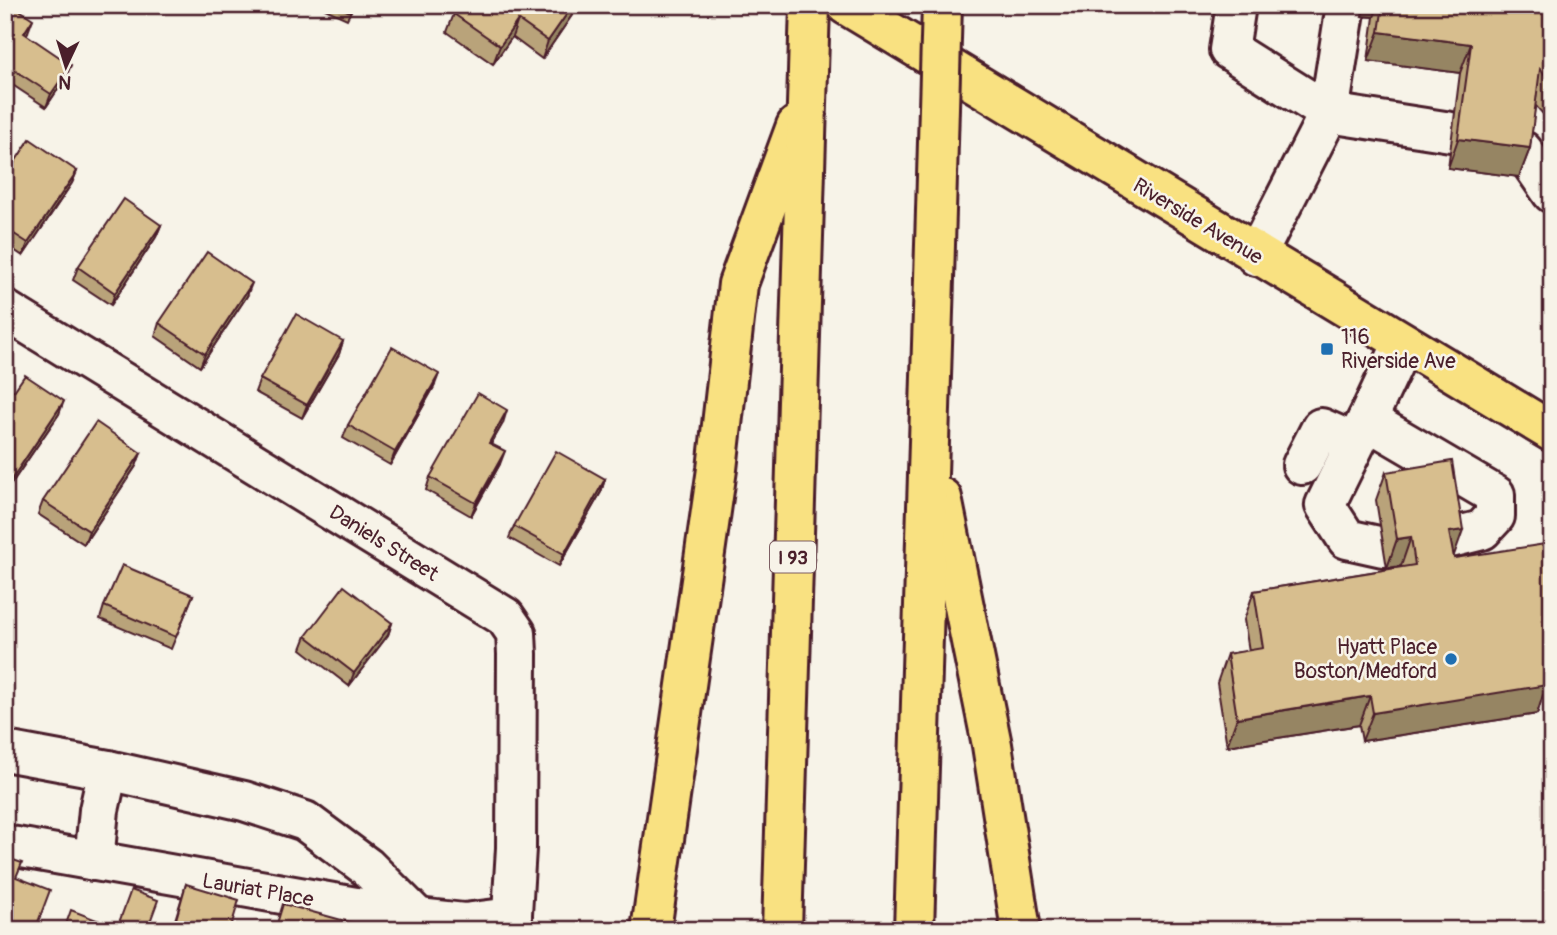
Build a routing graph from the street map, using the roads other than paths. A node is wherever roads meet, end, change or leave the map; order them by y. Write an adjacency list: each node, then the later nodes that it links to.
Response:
1 (810, 5): 9 (main road)
2 (846, 5): 11 (main road, Riverside Avenue)
3 (942, 5): 15 (main road, bridge)
4 (1236, 5): 6 (street)
5 (1346, 5): 6 (street)
6 (1329, 113): 7 (street); 11 (street)
7 (1451, 132)
8 (1522, 151): 10 (street)
9 (793, 175): 26 (main road); 27 (main road, I 93)
10 (1552, 192)
11 (1256, 256): 13 (main road, Riverside Avenue)
12 (5, 310): 25 (street, Daniels Street)
13 (1403, 343): 14 (street); 16 (main road, Riverside Avenue)
14 (1361, 431): 17 (street); 18 (street); 19 (street)
15 (929, 432): 28 (main road); 29 (main road)
16 (1552, 432)
17 (1302, 464)
18 (1450, 538)
19 (1383, 547)
20 (5, 751): 21 (street)
21 (108, 770): 23 (street); 24 (street)
22 (5, 845): 23 (street, Lauriat Place)
23 (94, 861): 24 (street, Lauriat Place)
24 (418, 918): 25 (street, Lauriat Place)
25 (512, 923)
26 (651, 930)
27 (782, 930)
28 (914, 930)
29 (1021, 930)

